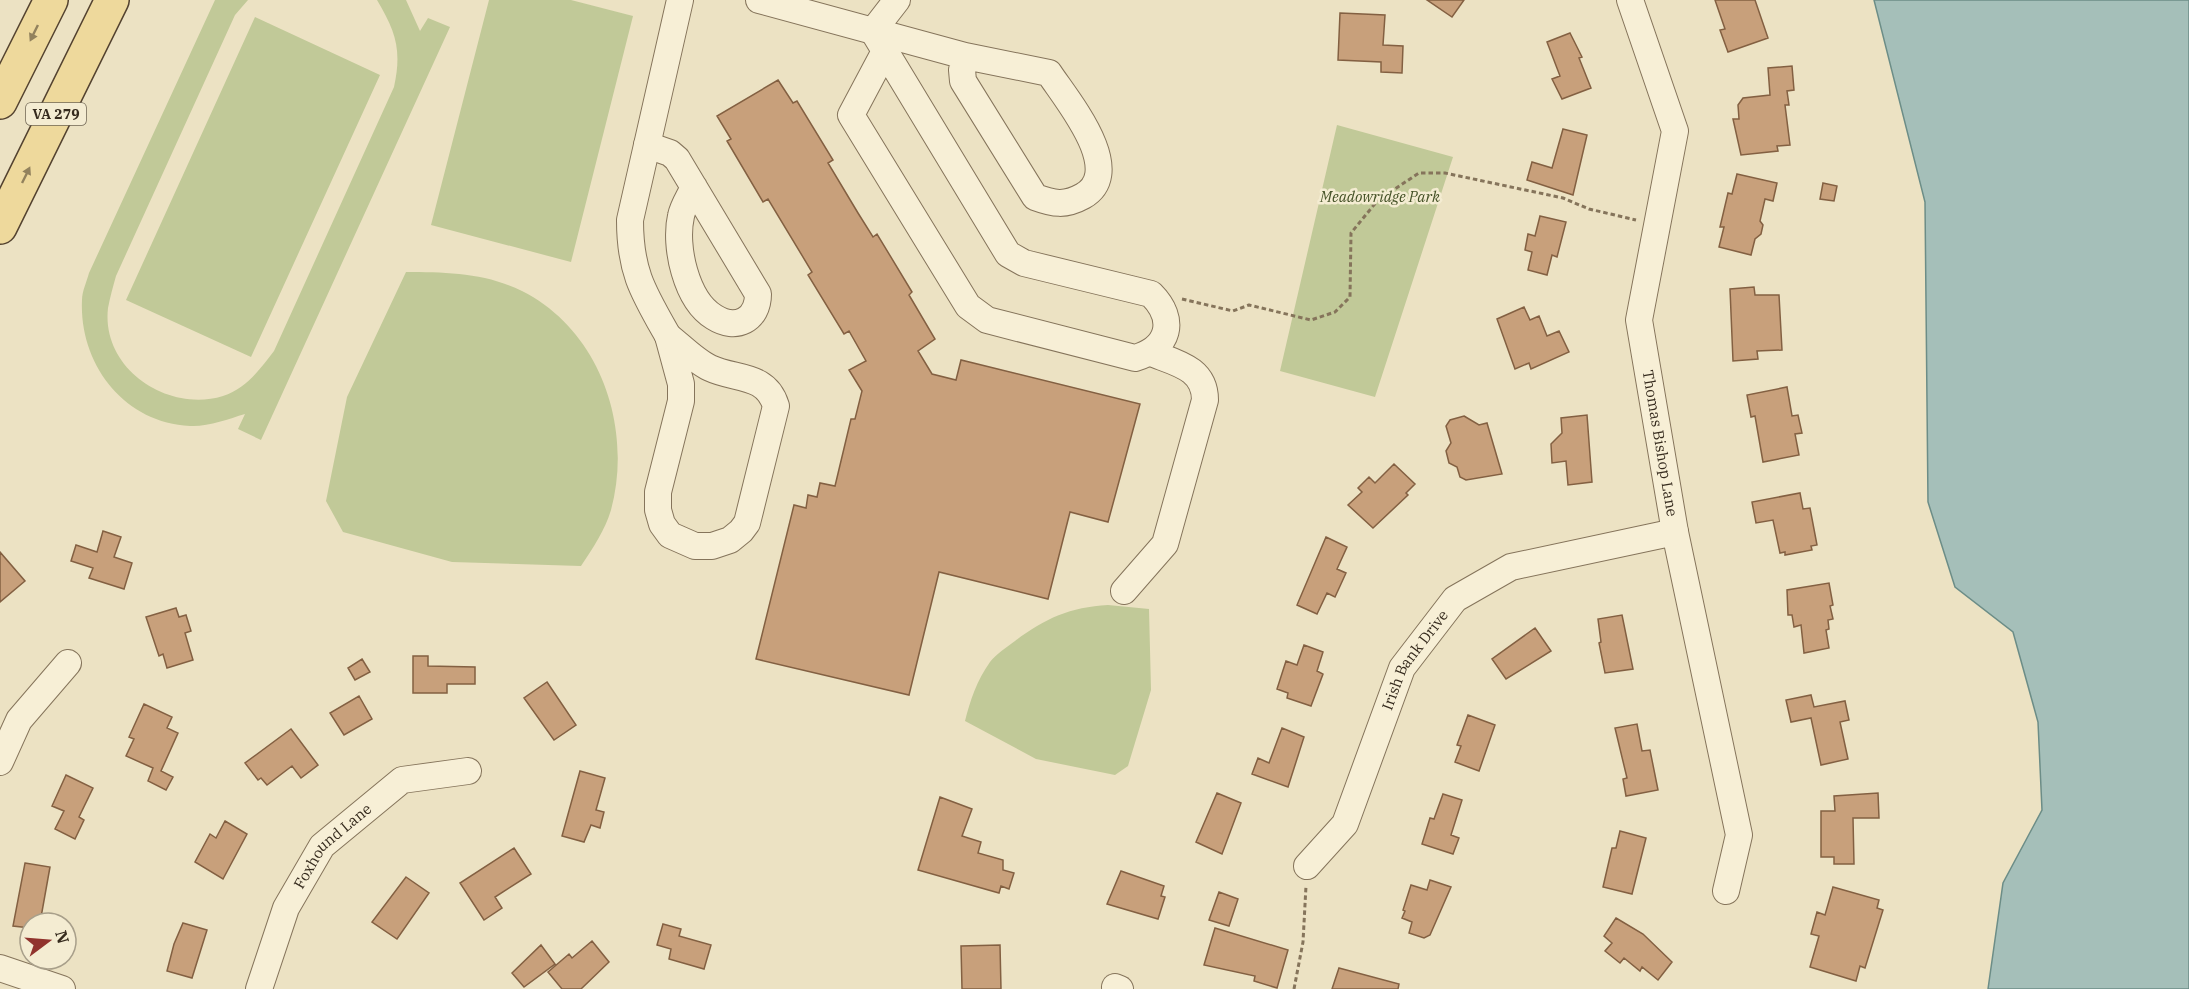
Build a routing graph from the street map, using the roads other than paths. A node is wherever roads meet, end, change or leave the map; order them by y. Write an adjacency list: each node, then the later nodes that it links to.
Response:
1 (51, 0): 9 (main road, one-way to 9)
2 (112, 0): 12 (main road, VA 279, one-way to 2)
3 (680, 0): 10 (street)
4 (759, 0): 7 (street)
5 (897, 0): 7 (street)
6 (1630, 0): 15 (street, Thomas Bishop Lane)
7 (879, 41): 8 (street); 14 (street); 14 (street)
8 (965, 56): 8 (street)
9 (0, 102)
10 (647, 145): 11 (street); 13 (street)
11 (694, 187): 11 (street)
12 (0, 227)
13 (668, 336): 13 (street)
14 (1151, 353): 16 (street)
15 (1676, 532): 20 (street, Irish Bank Drive); 21 (street, Thomas Bishop Lane)
16 (1124, 591)
17 (68, 663): 18 (street)
18 (0, 762)
19 (468, 771): 24 (street, Foxhound Lane)
20 (1306, 866)
21 (1726, 891)
22 (0, 968): 23 (street)
23 (62, 989)
24 (259, 989)

